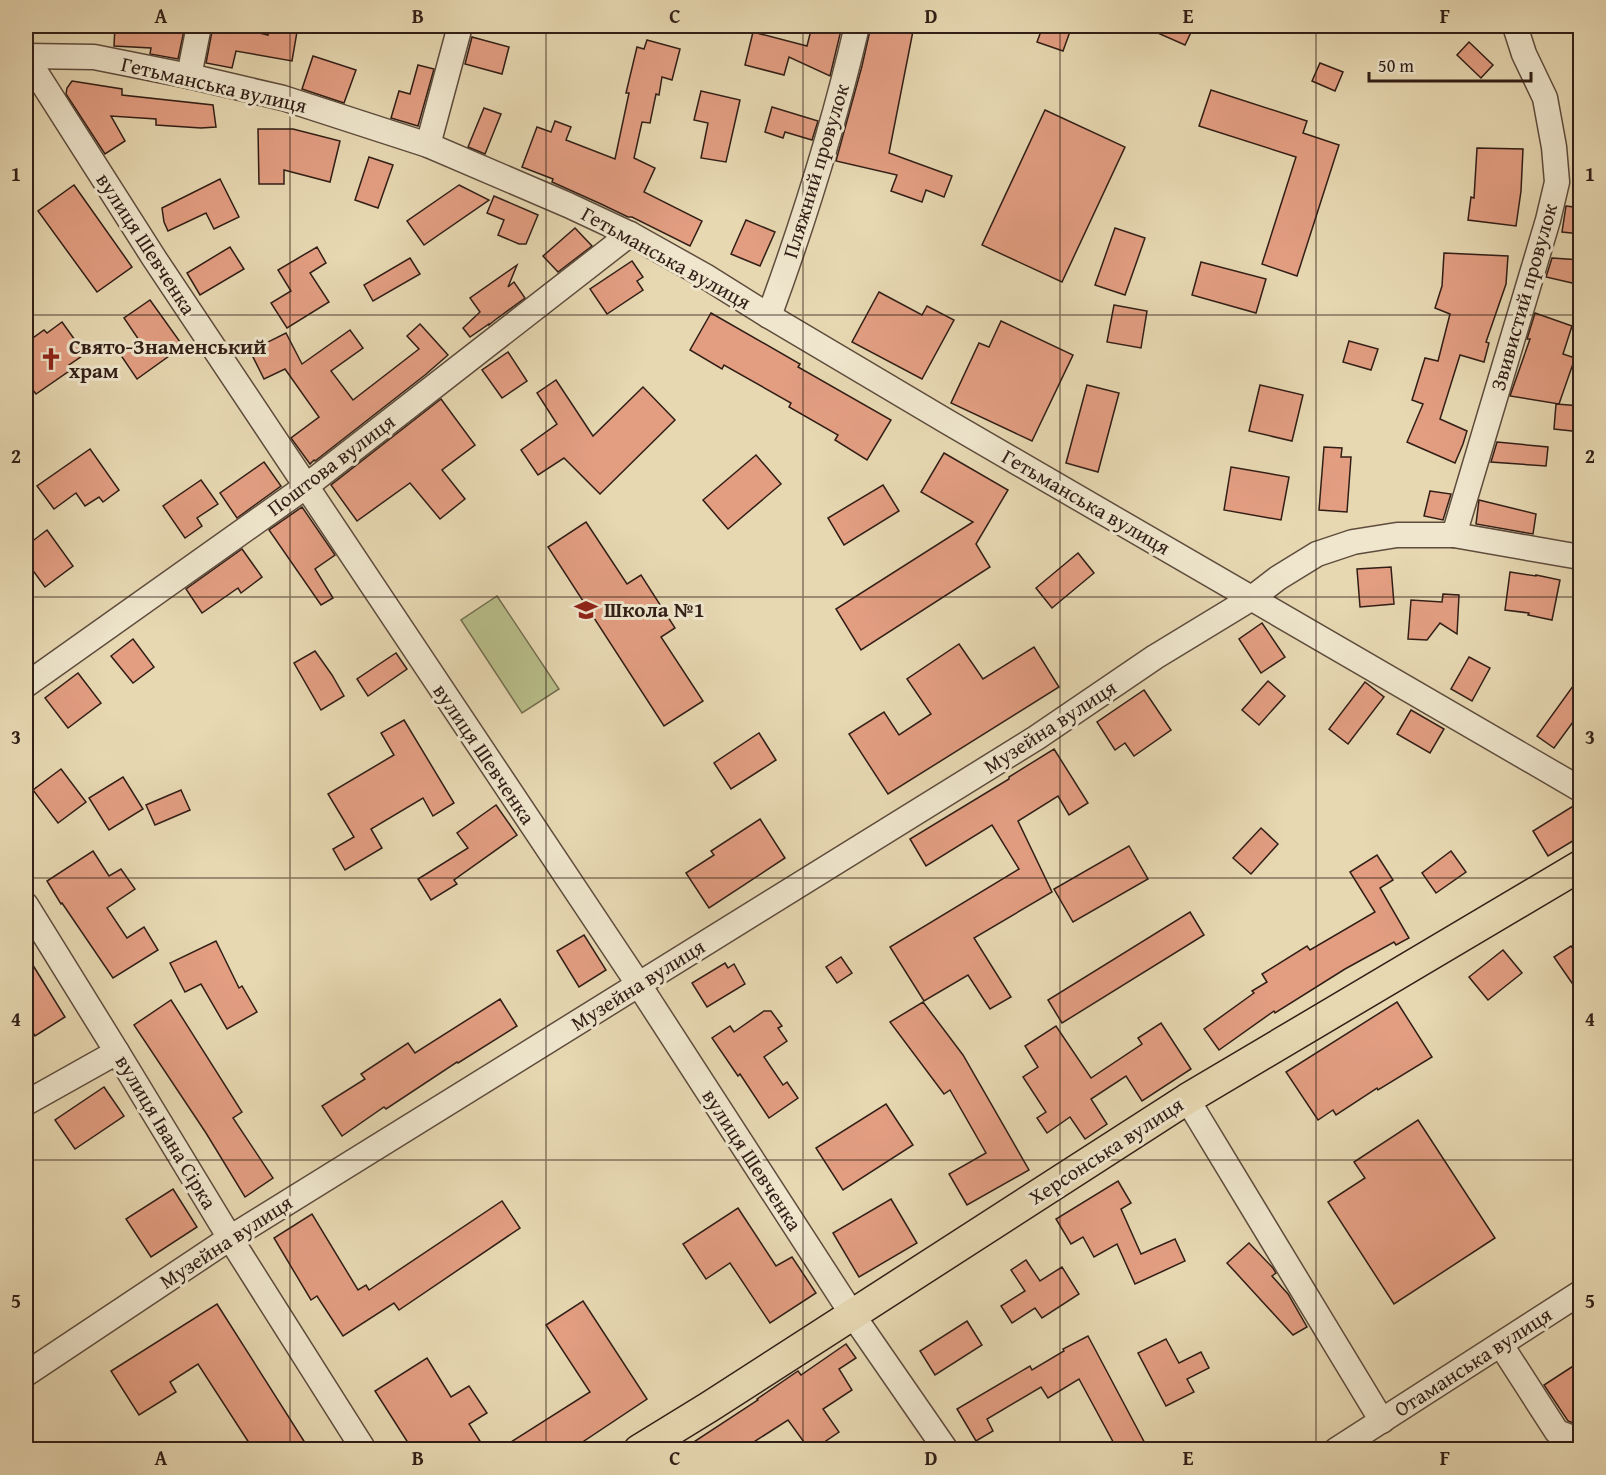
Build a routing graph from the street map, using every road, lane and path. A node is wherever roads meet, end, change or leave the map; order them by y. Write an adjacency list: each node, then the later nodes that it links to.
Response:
1 (199, 26): 6 (street)
2 (460, 26): 7 (street)
3 (857, 26): 9 (street, Пляжний провулок)
4 (1515, 26): 11 (street, Звивистий провулок)
5 (26, 56): 6 (street, Гетьманська вулиця); 10 (street, вулиця Шевченка)
6 (189, 76): 7 (street, Гетьманська вулиця)
7 (428, 145): 8 (street, Гетьманська вулиця)
8 (630, 234): 9 (street, Гетьманська вулиця); 10 (street, Поштова вулиця)
9 (769, 316): 13 (street, Гетьманська вулиця)
10 (305, 487): 14 (street, Поштова вулиця); 18 (street, вулиця Шевченка)
11 (1454, 535): 12 (street); 13 (street)
12 (1581, 557)
13 (1252, 598): 15 (street, Гетьманська вулиця); 18 (street, Музейна вулиця)
14 (26, 685)
15 (1581, 789)
16 (1581, 866): 20 (main road, Херсонська вулиця)
17 (26, 905): 19 (street, вулиця Івана Сірка)
18 (639, 985): 22 (street, Музейна вулиця); 24 (street, вулиця Шевченка)
19 (117, 1052): 21 (street); 22 (street, вулиця Івана Сірка)
20 (1187, 1099): 24 (main road, Херсонська вулиця); 27 (street)
21 (26, 1103)
22 (230, 1238): 26 (street, Музейна вулиця); 29 (street, вулиця Івана Сірка)
23 (1581, 1293): 25 (street, Отаманська вулиця)
24 (852, 1314): 30 (main road, Херсонська вулиця); 31 (street, вулиця Шевченка)
25 (1501, 1345): 27 (street, Отаманська вулиця); 28 (street)
26 (26, 1374)
27 (1382, 1421): 32 (street, Отаманська вулиця)
28 (1581, 1441)
29 (364, 1449)
30 (639, 1449)
31 (946, 1449)
32 (1336, 1449)

